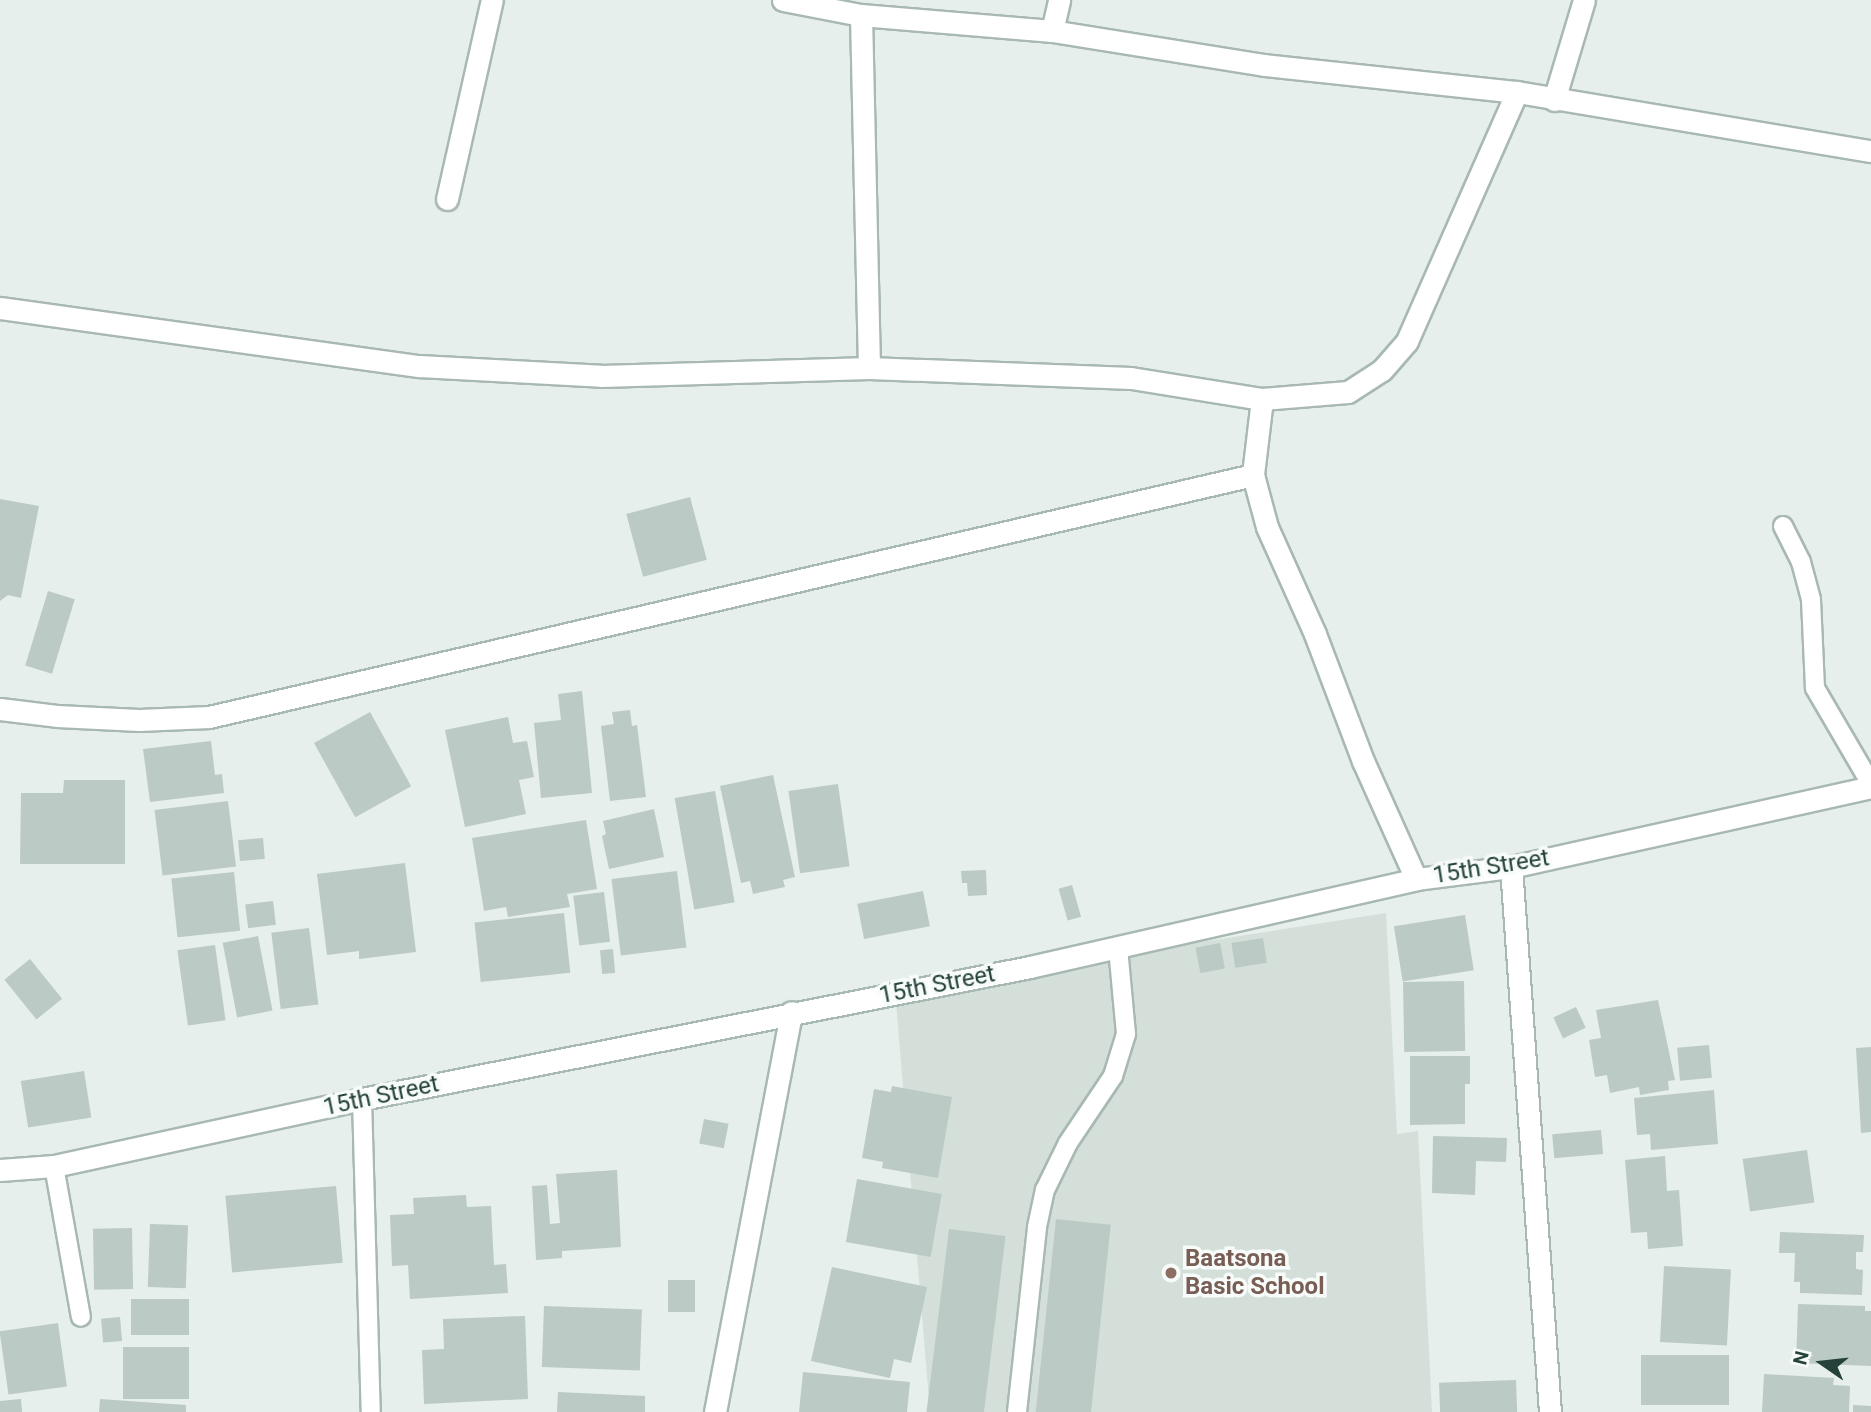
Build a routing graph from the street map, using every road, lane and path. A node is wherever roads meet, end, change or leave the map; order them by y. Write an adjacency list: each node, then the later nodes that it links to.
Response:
1 (492, 0): 11 (street)
2 (783, 0): 3 (street)
3 (793, 0): 6 (street)
4 (1059, 0): 7 (street)
5 (1584, 0): 9 (street)
6 (861, 15): 7 (street); 13 (street)
7 (1052, 31): 8 (street)
8 (1517, 92): 9 (street); 14 (street)
9 (1554, 100): 10 (street)
10 (1871, 151)
11 (447, 199)
12 (0, 308): 13 (street)
13 (869, 368): 14 (street)
14 (1262, 399): 15 (street)
15 (1254, 475): 17 (street); 20 (street)
16 (1783, 526): 18 (lane)
17 (0, 709)
18 (1871, 786): 19 (street, 15th Street)
19 (1511, 867): 20 (street, 15th Street); 30 (street)
20 (1416, 879): 21 (street, 15th Street)
21 (1118, 947): 22 (street, 15th Street); 29 (lane)
22 (791, 1012): 23 (street, 15th Street); 28 (street)
23 (362, 1099): 24 (street, 15th Street); 27 (lane)
24 (54, 1166): 25 (street, 15th Street); 26 (lane)
25 (0, 1170)
26 (82, 1317)
27 (371, 1412)
28 (715, 1412)
29 (1017, 1412)
30 (1549, 1412)

